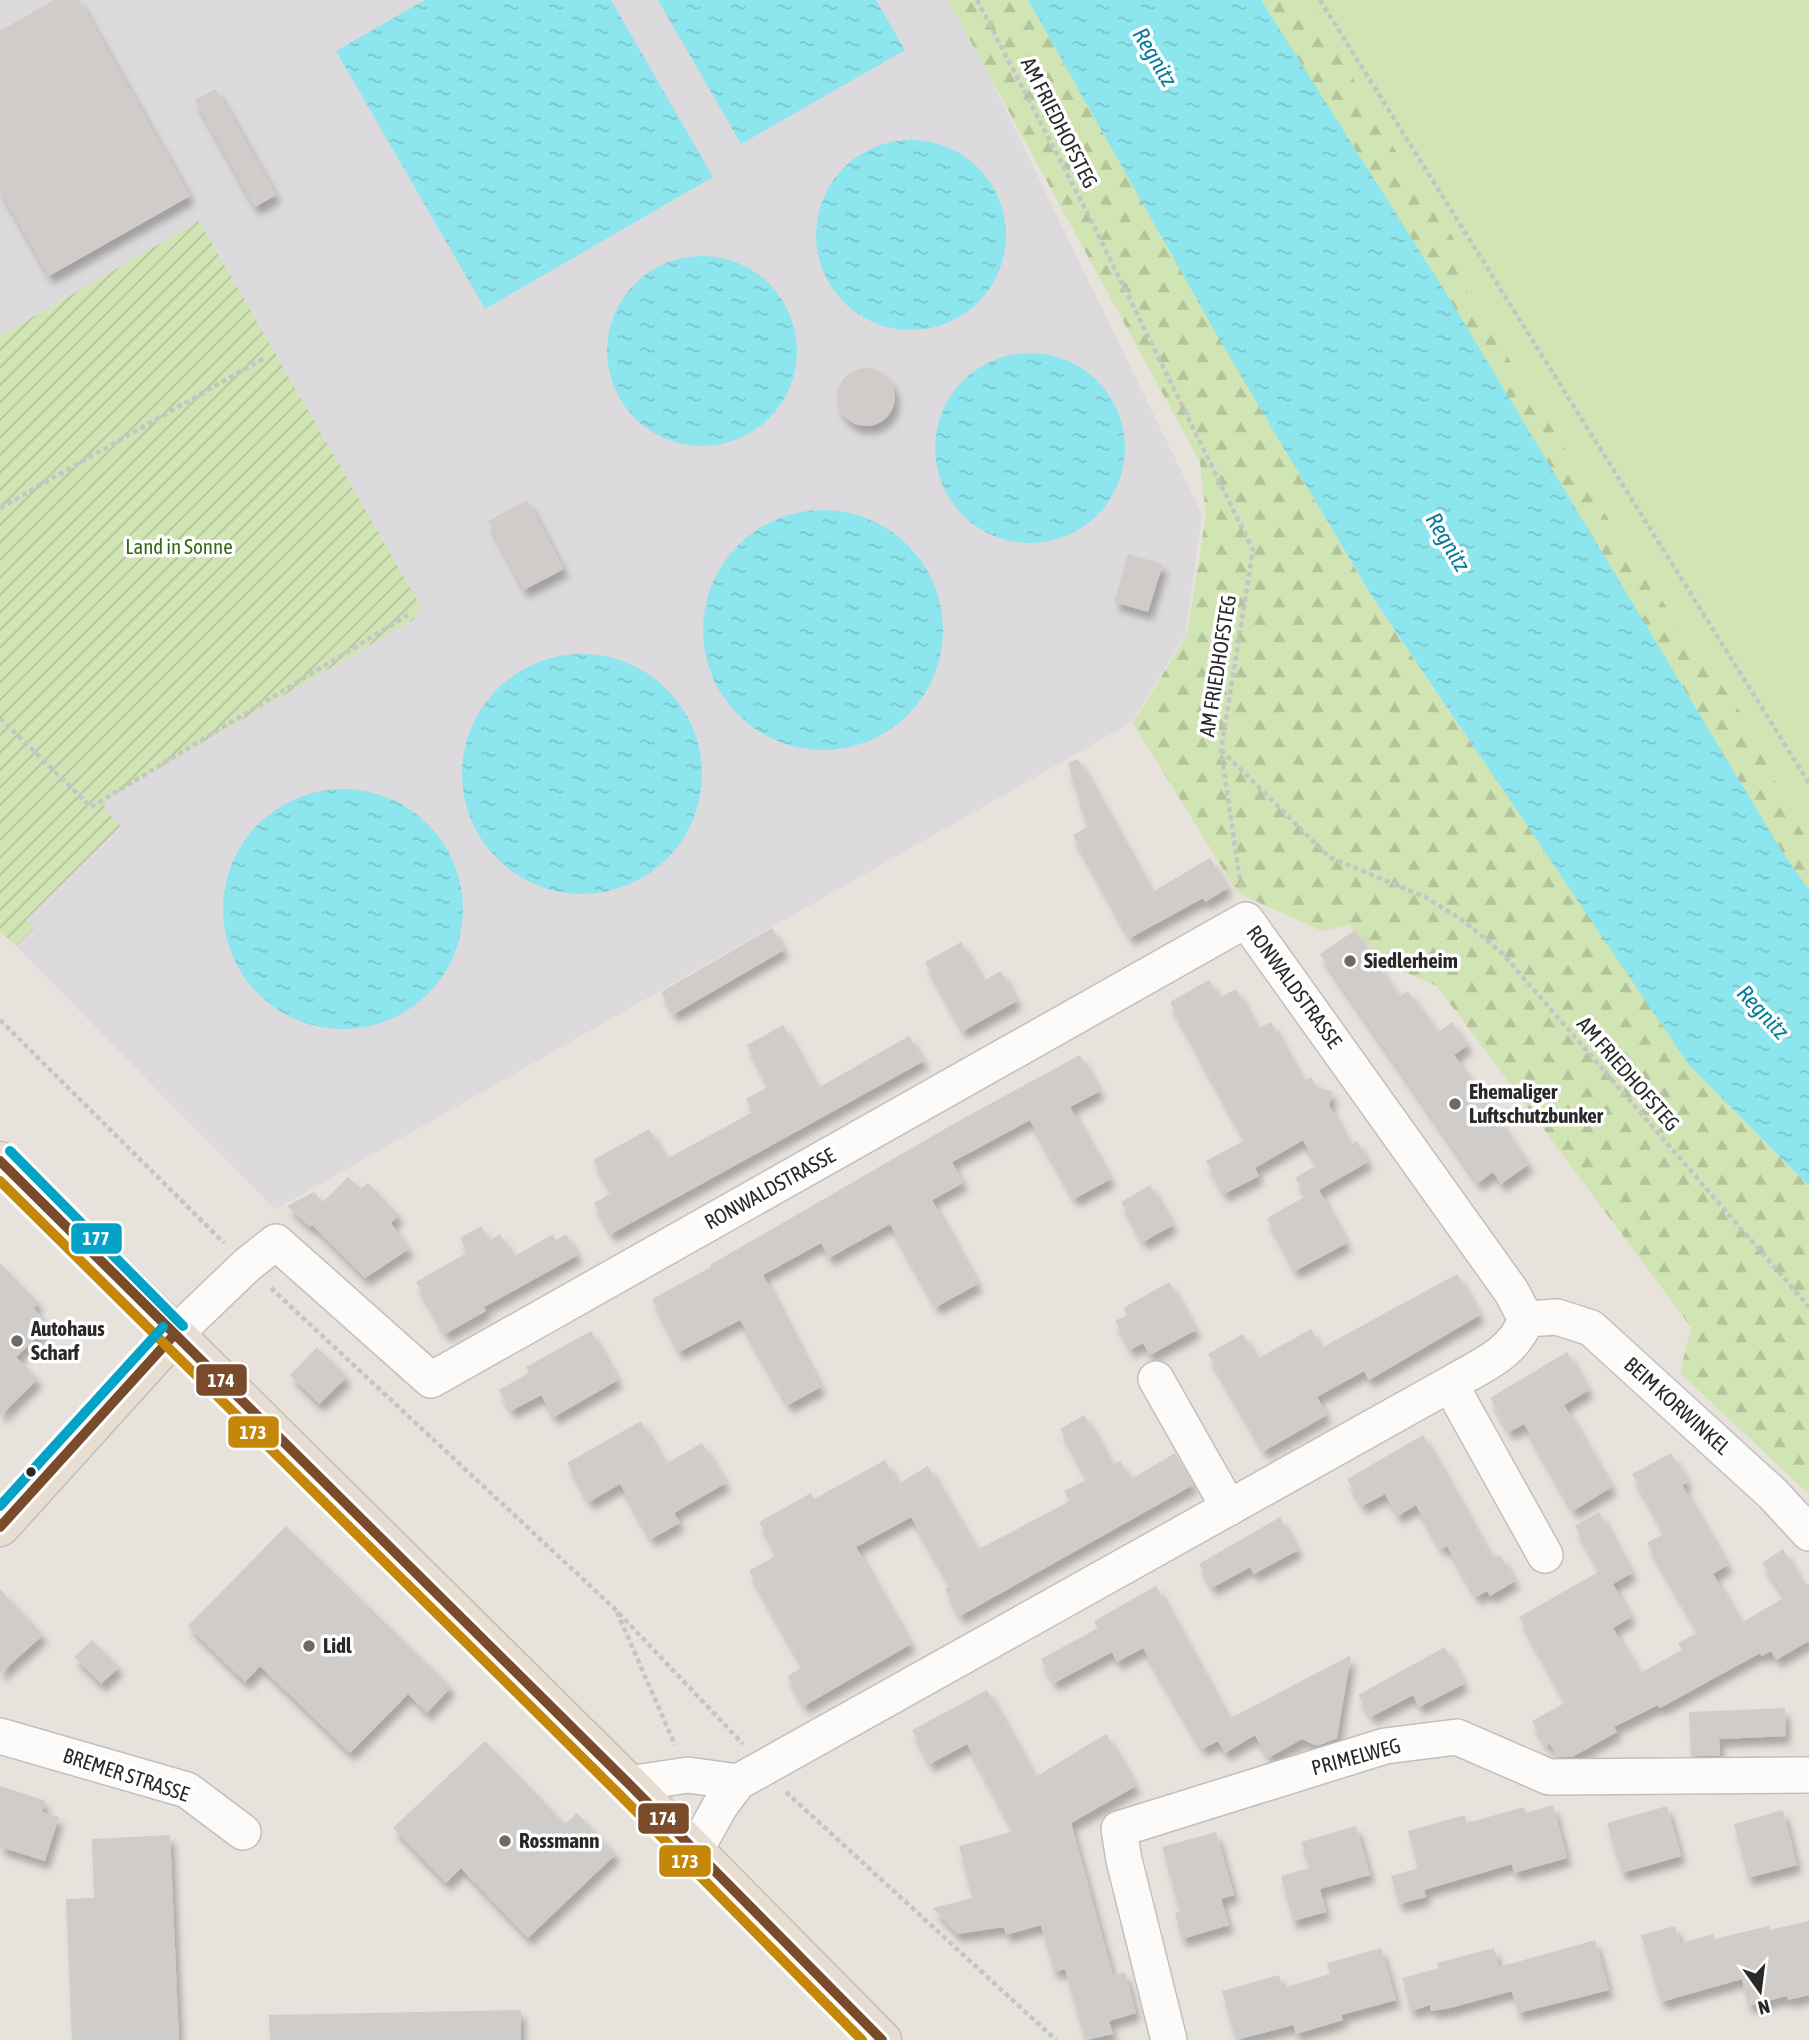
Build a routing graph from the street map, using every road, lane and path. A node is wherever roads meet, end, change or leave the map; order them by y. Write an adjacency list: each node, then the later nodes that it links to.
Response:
1 (977, 0): 7 (path, AM FRIEDHOFSTEG)
2 (1320, 0): 8 (path)
3 (266, 357): 4 (path)
4 (0, 508)
5 (408, 615): 6 (path)
6 (0, 718)
7 (1220, 750): 9 (path); 13 (path, AM FRIEDHOFSTEG)
8 (1809, 783)
9 (1246, 920): 12 (street, RONWALDSTRASSE); 14 (street, RONWALDSTRASSE)
10 (0, 1020): 12 (path)
11 (0, 1161): 15 (main road)
12 (247, 1265): 15 (street, RONWALDSTRASSE); 23 (path)
13 (1809, 1307)
14 (1526, 1319): 17 (street); 20 (street, BEIM KORWINKEL)
15 (173, 1336): 19 (main road); 25 (main road)
16 (1156, 1379): 18 (street)
17 (1450, 1384): 18 (street); 21 (street)
18 (1229, 1508): 23 (street)
19 (0, 1527)
20 (1809, 1532)
21 (1545, 1555)
22 (0, 1736): 26 (street, BREMER STRASSE)
23 (752, 1775): 25 (street); 27 (street); 29 (path)
24 (1809, 1775): 30 (street, PRIMELWEG)
25 (629, 1784): 27 (main road)
26 (243, 1832)
27 (695, 1851): 28 (main road)
28 (883, 2040)
29 (1056, 2040)
30 (1169, 2040)

